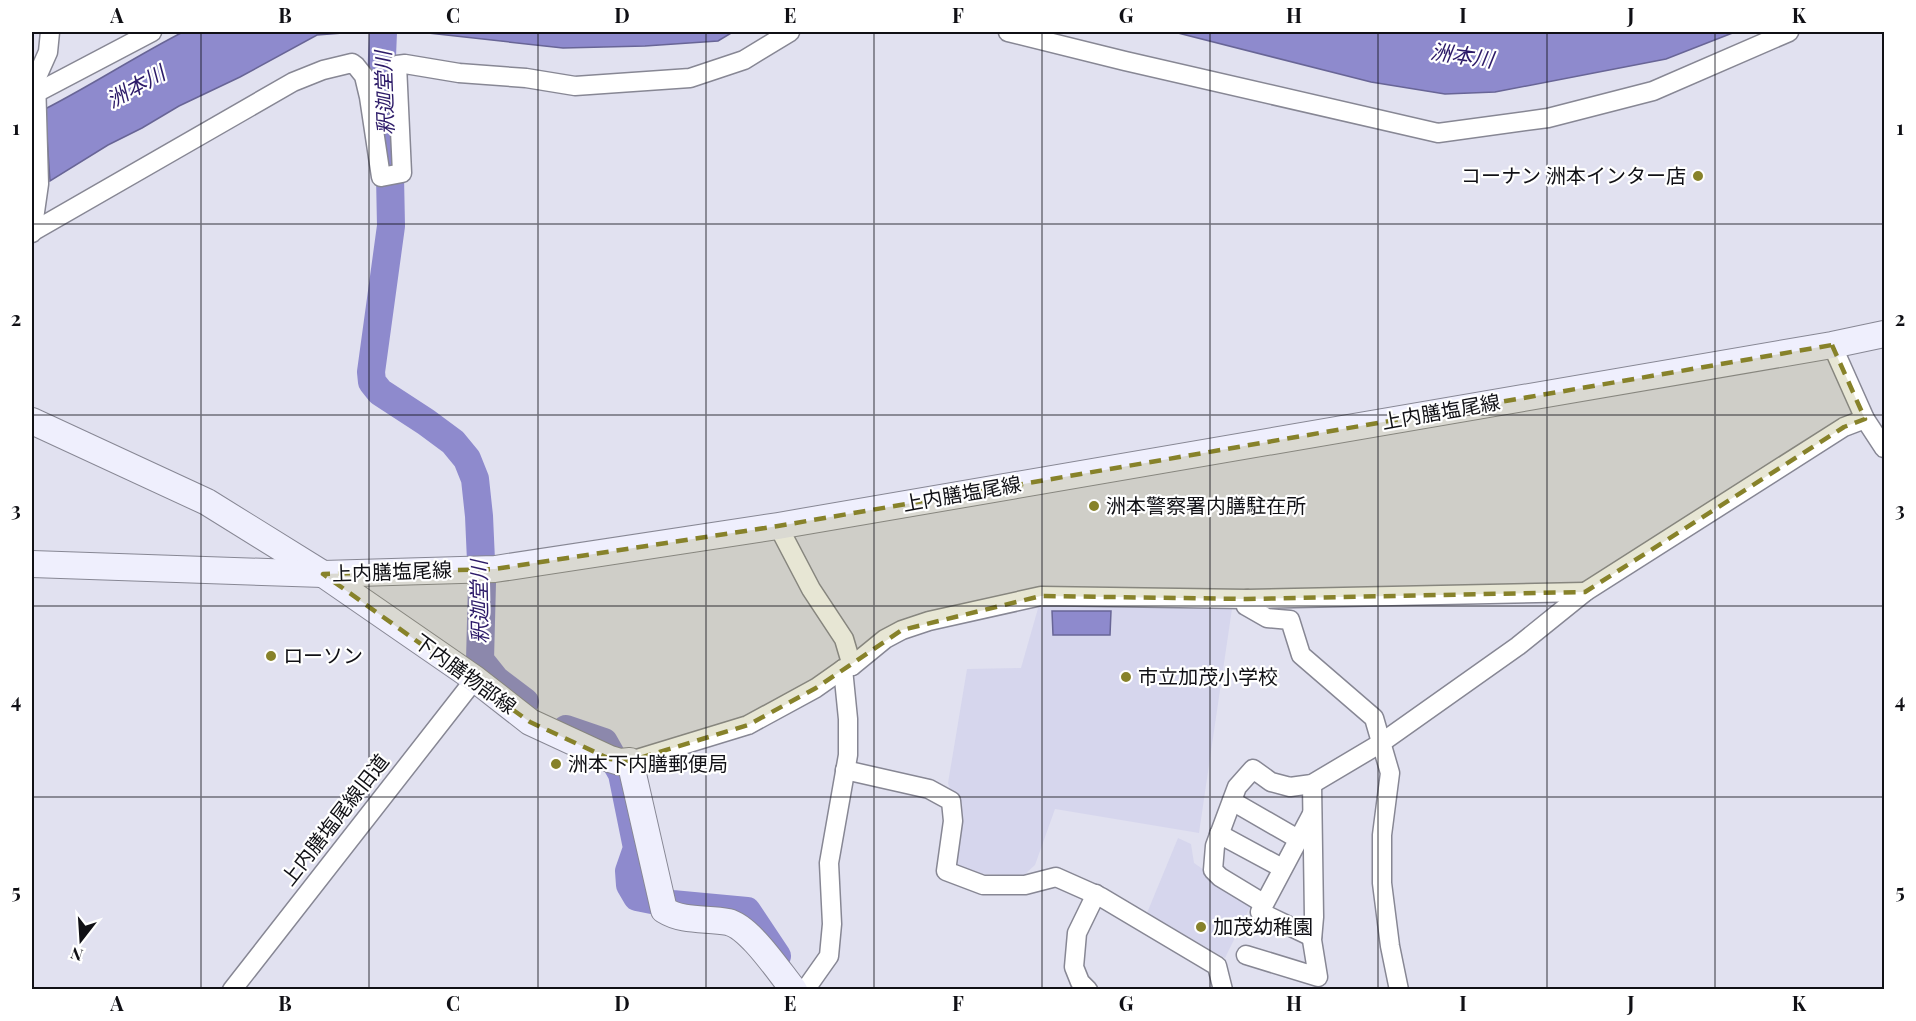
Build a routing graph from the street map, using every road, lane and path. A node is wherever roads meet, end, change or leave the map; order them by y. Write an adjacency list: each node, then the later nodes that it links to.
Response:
1 (50, 32): 6 (street)
2 (152, 32): 6 (street)
3 (790, 32): 7 (street)
4 (1008, 32): 5 (street)
5 (1789, 32)
6 (35, 90): 7 (street)
7 (32, 232)
8 (1884, 334): 9 (main road, 上内膳塩尾線)
9 (1832, 345): 10 (street); 13 (main road, 上内膳塩尾線)
10 (1865, 419): 12 (street); 16 (street)
11 (32, 421): 15 (main road, 下内膳物部線)
12 (1884, 448)
13 (778, 526): 15 (main road, 上内膳塩尾線); 18 (street)
14 (32, 564): 15 (main road, 上内膳塩尾線)
15 (323, 574): 19 (main road, 下内膳物部線)
16 (1585, 591): 17 (street); 20 (street)
17 (1247, 599): 18 (street); 20 (street)
18 (848, 667): 21 (street); 22 (street)
19 (475, 679): 21 (main road, 下内膳物部線); 34 (street, 上内膳塩尾線旧道)
20 (1381, 743): 23 (street); 37 (street)
21 (620, 761): 33 (main road)
22 (846, 770): 29 (street); 33 (street)
23 (1312, 784): 24 (street); 25 (street)
24 (1232, 801): 26 (street); 27 (street)
25 (1313, 813): 27 (street); 31 (street)
26 (1219, 834): 28 (street); 30 (street)
27 (1298, 839): 28 (street)
28 (1282, 868): 30 (street)
29 (1096, 894): 35 (street); 36 (street)
30 (1263, 903): 31 (street)
31 (1312, 937): 32 (street)
32 (1246, 956)
33 (803, 988)
34 (232, 990)
35 (1088, 990)
36 (1223, 990)
37 (1399, 990)

